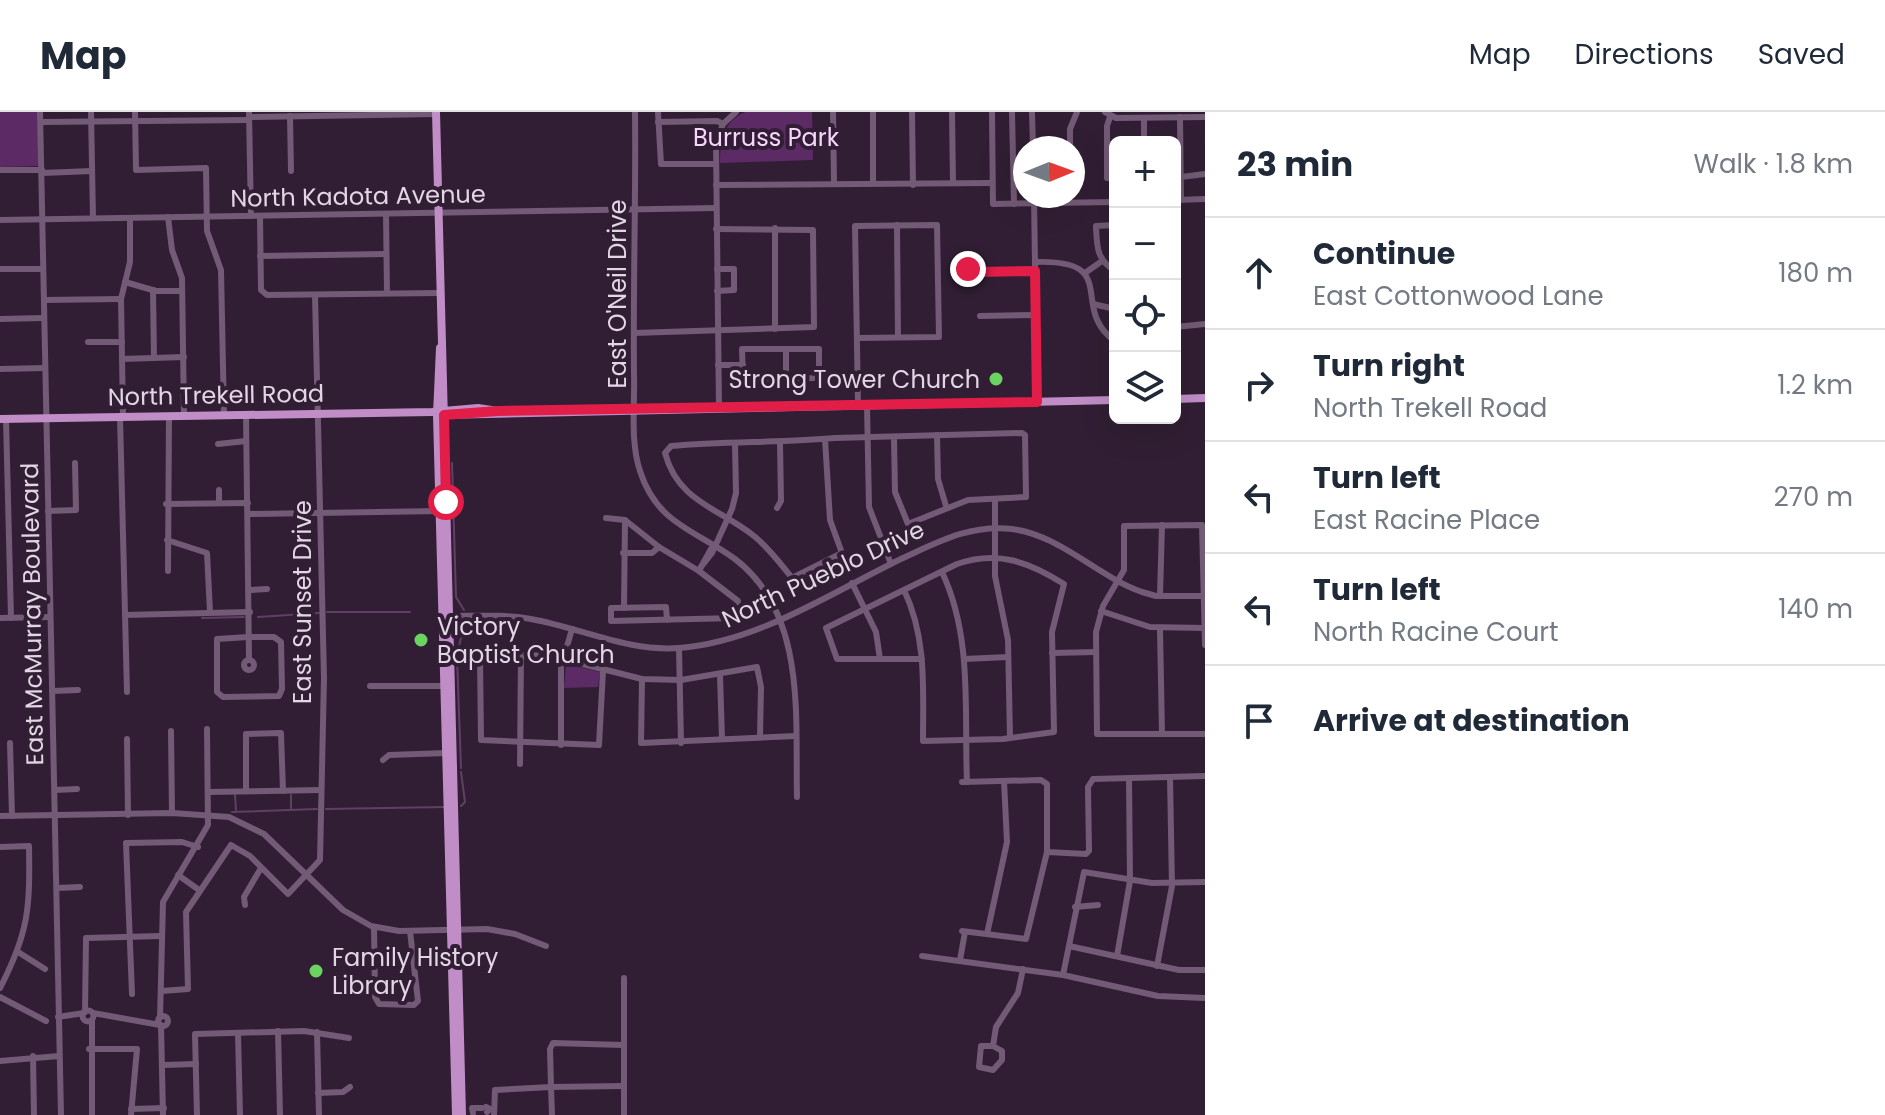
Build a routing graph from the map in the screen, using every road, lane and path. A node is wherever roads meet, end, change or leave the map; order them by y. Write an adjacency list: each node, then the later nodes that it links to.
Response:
1 (40, 112): 24 (street, East McMurray Boulevard)
2 (91, 112): 25 (street)
3 (135, 112): 23 (street)
4 (635, 112): 54 (street, East O'Neil Drive)
5 (658, 112): 26 (street)
6 (736, 112): 27 (street)
7 (833, 112): 41 (street)
8 (873, 112): 42 (street)
9 (912, 112): 46 (street)
10 (952, 112): 43 (street)
11 (992, 112): 44 (street)
12 (1012, 112): 32 (street)
13 (1032, 112): 28 (street)
14 (1077, 112): 29 (street)
15 (436, 113): 16 (street); 55 (main road)
16 (352, 114): 19 (street)
17 (1108, 114): 22 (street); 40 (street)
18 (249, 116): 19 (street); 23 (street); 58 (street)
19 (290, 116): 37 (street)
20 (1180, 117): 21 (street); 22 (street); 31 (street)
21 (1205, 117)
22 (1144, 118): 30 (street)
23 (135, 121): 25 (street); 57 (street)
24 (41, 122): 25 (street); 35 (street, East McMurray Boulevard)
25 (91, 122): 36 (street)
26 (658, 122): 27 (street); 33 (street)
27 (723, 124): 33 (street)
28 (1033, 136)
29 (1070, 136)
30 (1144, 136)
31 (1180, 136)
32 (1013, 158)
33 (716, 164): 45 (street)
34 (0, 170): 35 (street)
35 (42, 171): 36 (street); 62 (street, East McMurray Boulevard)
36 (92, 171): 60 (street)
37 (291, 171)
38 (1205, 174): 39 (street)
39 (1181, 177)
40 (1109, 178)
41 (834, 182): 42 (street); 45 (street)
42 (873, 183): 46 (street)
43 (953, 183): 44 (street); 46 (street)
44 (992, 183): 51 (street)
45 (716, 185): 52 (street)
46 (913, 185)
47 (1205, 199): 49 (street)
48 (1085, 200): 50 (street)
49 (1181, 200)
50 (1109, 202)
51 (1013, 204)
52 (716, 208): 54 (street, North Kadota Avenue); 67 (street)
53 (1034, 208): 71 (street)
54 (636, 209): 55 (street, North Kadota Avenue); 100 (street, East O'Neil Drive)
55 (438, 213): 56 (street, North Kadota Avenue); 86 (main road)
56 (386, 214): 58 (street, North Kadota Avenue); 68 (street)
57 (206, 216): 58 (street, North Kadota Avenue); 59 (street, North Kadota Avenue); 125 (street)
58 (256, 216): 69 (street)
59 (168, 217): 61 (street, North Kadota Avenue); 72 (street)
60 (93, 218): 61 (street, North Kadota Avenue); 62 (street, North Kadota Avenue)
61 (130, 218): 81 (street)
62 (42, 219): 63 (street, North Kadota Avenue); 76 (street, East McMurray Boulevard)
63 (0, 220)
64 (897, 225): 102 (street); 102 (street); 103 (street)
65 (1109, 225): 70 (street)
66 (775, 228): 67 (street); 98 (street); 98 (street)
67 (716, 229): 77 (street)
68 (386, 254): 69 (street); 85 (street)
69 (260, 256): 87 (street)
70 (1102, 261): 73 (street); 80 (street)
71 (1035, 262): 78 (street); 80 (street)
72 (178, 264): 74 (street); 83 (street)
73 (1109, 266)
74 (170, 267)
75 (0, 269): 76 (street)
76 (43, 269): 89 (street, East McMurray Boulevard)
77 (717, 269): 84 (street); 84 (street)
78 (1035, 271): 79 (street); 92 (street)
79 (976, 272)
80 (1085, 273): 90 (street)
81 (125, 282): 82 (street); 88 (street)
82 (153, 290): 83 (street); 108 (street)
83 (182, 291): 107 (street)
84 (717, 291): 99 (street)
85 (387, 293): 86 (street); 87 (street)
86 (439, 293): 122 (main road)
87 (315, 295): 123 (street, East Sunset Drive)
88 (121, 299): 89 (street); 105 (street)
89 (44, 300): 94 (street, East McMurray Boulevard)
90 (1093, 304): 91 (street); 101 (street)
91 (1109, 308)
92 (1036, 315): 93 (street); 118 (street)
93 (980, 316)
94 (44, 318): 95 (street); 112 (street, East McMurray Boulevard)
95 (0, 319)
96 (1205, 324): 97 (street)
97 (1181, 326)
98 (775, 329): 99 (street)
99 (717, 332): 100 (street); 110 (street)
100 (634, 333): 121 (street, East O'Neil Drive)
101 (1109, 334)
102 (898, 337): 103 (street)
103 (857, 338): 119 (street)
104 (88, 342): 105 (street)
105 (122, 342): 109 (street)
106 (786, 349): 111 (street); 114 (street); 114 (street)
107 (184, 357): 108 (street); 124 (street)
108 (154, 358): 109 (street)
109 (122, 359): 127 (street)
110 (718, 365): 111 (street); 120 (street)
111 (743, 365): 114 (street)
112 (45, 368): 113 (street); 129 (street, East McMurray Boulevard)
113 (0, 369)
114 (786, 378)
115 (1205, 398): 116 (main road)
116 (1181, 399)
117 (1109, 400): 118 (main road, North Trekell Road)
118 (1037, 402): 119 (main road, North Trekell Road)
119 (862, 405): 120 (main road, North Trekell Road); 132 (street)
120 (719, 408): 121 (main road, North Trekell Road)
121 (635, 409): 122 (main road, North Trekell Road); 159 (street, East O'Neil Drive)
122 (439, 412): 123 (main road, North Trekell Road); 140 (main road)
123 (318, 413): 126 (main road, North Trekell Road); 150 (street, East Sunset Drive)
124 (184, 415): 125 (main road, North Trekell Road); 128 (main road, North Trekell Road)
125 (224, 415): 126 (main road, North Trekell Road)
126 (246, 415): 135 (street)
127 (122, 416): 128 (main road, North Trekell Road); 129 (main road, North Trekell Road); 178 (street)
128 (169, 416): 145 (street)
129 (46, 418): 130 (main road, North Trekell Road); 148 (street, East McMurray Boulevard)
130 (3, 419): 182 (street)
131 (937, 435): 133 (street); 142 (street); 146 (street)
132 (867, 438): 133 (street); 134 (street); 162 (street)
133 (894, 438): 146 (street)
134 (825, 439): 136 (street); 153 (street)
135 (246, 441): 137 (street); 144 (street)
136 (780, 443): 138 (street); 147 (street)
137 (218, 444)
138 (735, 444): 153 (street); 153 (street)
139 (75, 463): 148 (street)
140 (443, 485): 149 (main road); 179 (main road)
141 (219, 490): 143 (street)
142 (995, 499): 146 (street); 156 (street)
143 (219, 503): 144 (street); 145 (street)
144 (248, 503): 151 (street)
145 (166, 504): 157 (street)
146 (946, 506)
147 (777, 508)
148 (48, 511): 180 (street, East McMurray Boulevard)
149 (440, 511): 150 (street); 179 (main road)
150 (319, 513): 151 (street); 232 (street, East Sunset Drive)
151 (248, 514): 169 (street)
152 (606, 518): 154 (street)
153 (727, 519): 159 (street)
154 (625, 520): 158 (street); 160 (street)
155 (1162, 525): 166 (street); 171 (street); 172 (street)
156 (995, 529): 161 (street); 162 (street, North Pueblo Drive); 166 (street, North Pueblo Drive)
157 (167, 540): 164 (street); 176 (street)
158 (659, 547): 160 (street); 163 (street)
159 (712, 548): 163 (street); 183 (street, East O'Neil Drive)
160 (623, 553): 173 (street)
161 (994, 558): 165 (street); 192 (street); 194 (street)
162 (891, 564): 167 (street, North Pueblo Drive)
163 (700, 569): 184 (street)
164 (168, 571)
165 (942, 572): 170 (street); 197 (street)
166 (1117, 581): 171 (street, North Pueblo Drive); 175 (street)
167 (852, 583): 174 (street); 183 (street, North Pueblo Drive)
168 (267, 589): 169 (street)
169 (250, 590): 177 (street)
170 (904, 590): 174 (street); 196 (street)
171 (1160, 596): 172 (street, North Pueblo Drive)
172 (1204, 596): 185 (street)
173 (624, 608): 184 (street); 184 (street)
174 (865, 609): 195 (street); 195 (street)
175 (1101, 611): 187 (street); 191 (street)
176 (210, 612): 177 (street); 178 (street)
177 (250, 612): 188 (street)
178 (125, 615): 208 (street)
179 (446, 616): 186 (street, North Pueblo Drive); 205 (main road); 259 (main road)
180 (50, 617): 182 (street); 207 (street, East McMurray Boulevard)
181 (0, 618): 182 (street)
182 (11, 618)
183 (778, 619): 190 (street, North Pueblo Drive); 213 (street, East O'Neil Drive)
184 (667, 620)
185 (1204, 628): 187 (street); 189 (street)
186 (572, 629): 190 (street, North Pueblo Drive); 199 (street)
187 (1160, 629): 211 (street)
188 (248, 637): 188 (street); 198 (street)
189 (1205, 645)
190 (679, 648): 203 (street)
191 (1096, 652): 192 (street); 211 (street)
192 (1052, 653): 215 (street)
193 (521, 654): 199 (street); 220 (street); 220 (street)
194 (1008, 657): 197 (street); 215 (street)
195 (880, 659): 196 (street)
196 (922, 659): 218 (street)
197 (964, 659): 218 (street)
198 (249, 660)
199 (563, 660): 200 (street); 222 (street)
200 (603, 671): 202 (street); 222 (street)
201 (720, 675): 203 (street); 214 (street); 217 (street)
202 (642, 679): 203 (street); 221 (street)
203 (681, 680): 221 (street)
204 (370, 686): 205 (street)
205 (445, 686): 223 (main road)
206 (78, 690): 207 (street)
207 (52, 691): 231 (street, East McMurray Boulevard)
208 (127, 692)
209 (207, 729): 235 (street)
210 (171, 731): 237 (street)
211 (1162, 734): 212 (street)
212 (1205, 734)
213 (796, 736): 214 (street); 236 (street, East O'Neil Drive)
214 (760, 737): 217 (street)
215 (1010, 738): 218 (street)
216 (127, 739): 239 (street)
217 (722, 739): 221 (street)
218 (965, 740): 229 (street)
219 (10, 743): 241 (street)
220 (520, 743): 222 (street); 225 (street)
221 (681, 743)
222 (561, 745)
223 (447, 753): 224 (street); 259 (main road)
224 (383, 760)
225 (520, 764)
226 (1205, 776): 227 (street)
227 (1170, 777): 228 (street); 251 (street)
228 (1129, 778): 245 (street); 249 (street)
229 (1004, 781): 245 (street); 261 (street)
230 (77, 789): 231 (street)
231 (55, 790): 242 (street, East McMurray Boulevard)
232 (321, 790): 234 (street); 248 (street, East Sunset Drive)
233 (246, 791): 234 (street); 234 (street); 235 (street)
234 (283, 791)
235 (208, 792): 238 (street)
236 (797, 797)
237 (172, 813): 238 (street); 239 (street)
238 (208, 814): 244 (street); 248 (street)
239 (128, 815): 242 (street)
240 (0, 816): 241 (street)
241 (12, 816): 242 (street)
242 (55, 816): 253 (street, East McMurray Boulevard)
243 (0, 847): 266 (street)
244 (198, 847): 247 (street); 263 (street)
245 (1047, 852): 261 (street)
246 (261, 868): 248 (street, East Sunset Drive); 254 (street); 255 (street)
247 (178, 875): 254 (street); 262 (street)
248 (308, 876): 258 (street)
249 (1130, 879): 251 (street); 257 (street); 268 (street)
250 (1205, 882): 251 (street)
251 (1172, 883): 270 (street)
252 (80, 887): 253 (street)
253 (57, 888): 283 (street, East McMurray Boulevard)
254 (199, 890): 278 (street)
255 (245, 905)
256 (1098, 905): 257 (street)
257 (1075, 907): 265 (street)
258 (374, 927): 260 (street); 260 (street)
259 (455, 930): 260 (street); 264 (street); 305 (main road)
260 (410, 931)
261 (987, 934): 269 (street)
262 (161, 936): 263 (street); 278 (street)
263 (128, 937): 279 (street); 282 (street)
264 (546, 946)
265 (1069, 946): 268 (street); 275 (street)
266 (18, 952): 271 (street); 274 (street)
267 (922, 956): 269 (street)
268 (1117, 956): 270 (street)
269 (960, 960): 272 (street)
270 (1157, 966): 273 (street)
271 (45, 969)
272 (1023, 969): 275 (street); 291 (street)
273 (1205, 970)
274 (3, 974): 277 (street)
275 (1063, 975): 281 (street)
276 (624, 978): 290 (street)
277 (0, 988)
278 (162, 991): 285 (street)
279 (132, 994)
280 (0, 997): 284 (street)
281 (1205, 998)
282 (90, 1016): 283 (street); 285 (street); 292 (street)
283 (58, 1017): 294 (street, East McMurray Boulevard)
284 (46, 1021)
285 (162, 1021): 297 (street)
286 (278, 1031): 287 (street); 288 (street); 311 (street)
287 (317, 1032): 289 (street); 301 (street)
288 (238, 1033): 296 (street); 310 (street)
289 (349, 1038)
290 (623, 1045): 298 (street); 300 (street)
291 (993, 1046): 291 (street)
292 (89, 1049): 303 (street); 308 (street)
293 (33, 1056): 294 (street); 295 (street); 306 (street)
294 (59, 1056): 307 (street, East McMurray Boulevard)
295 (0, 1061)
296 (196, 1064): 297 (street); 309 (street)
297 (164, 1065): 304 (street)
298 (623, 1086): 300 (street); 314 (street)
299 (350, 1087): 301 (street)
300 (551, 1087): 302 (street); 313 (street)
301 (318, 1093): 312 (street)
302 (486, 1110): 305 (street)
303 (131, 1112): 304 (street)
304 (163, 1112)
305 (463, 1113)
306 (34, 1115)
307 (61, 1115)
308 (92, 1115)
309 (197, 1115)
310 (240, 1115)
311 (280, 1115)
312 (319, 1115)
313 (552, 1115)
314 (624, 1115)

